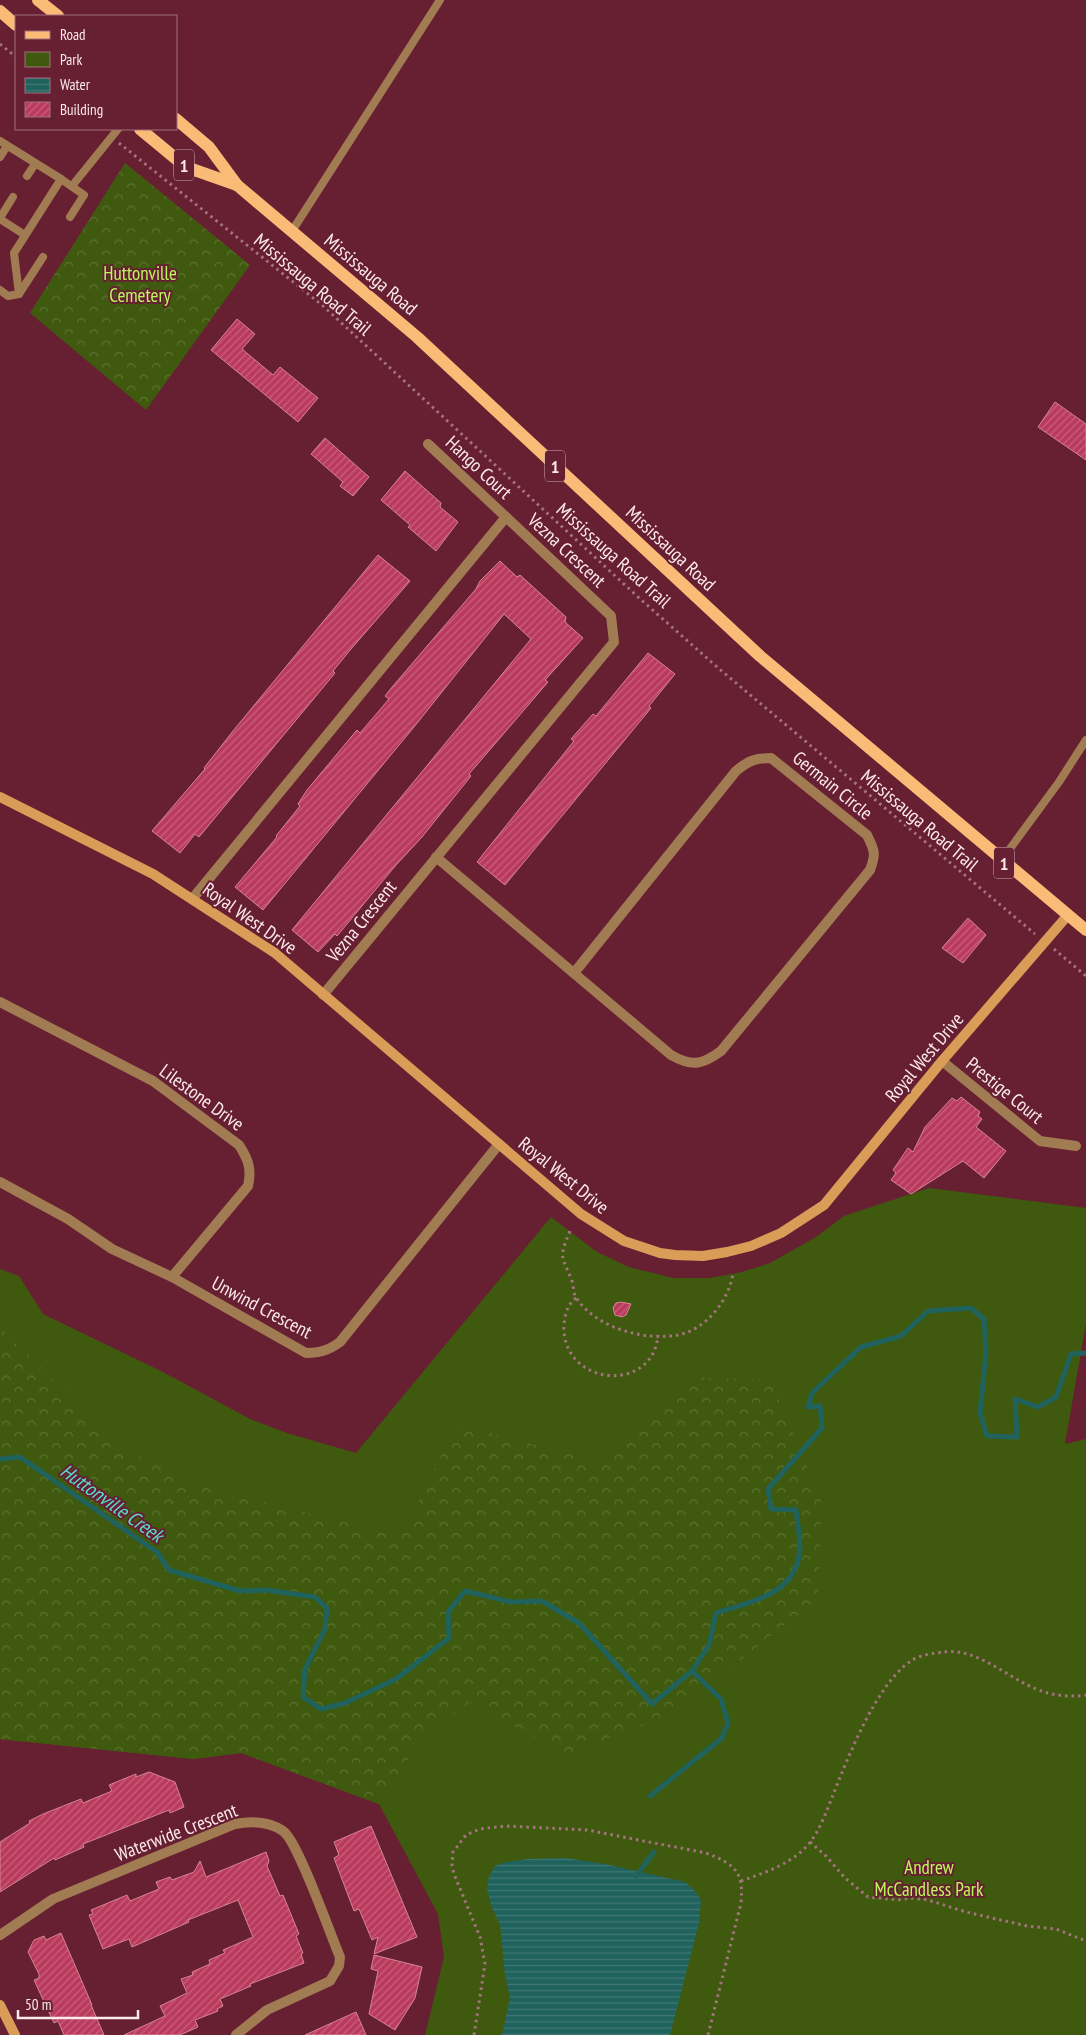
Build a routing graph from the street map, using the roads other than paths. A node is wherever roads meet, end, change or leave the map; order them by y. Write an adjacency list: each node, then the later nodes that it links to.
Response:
1 (38, 0): 4 (main road)
2 (440, 0): 19 (lane)
3 (0, 11): 5 (main road)
4 (57, 15)
5 (15, 24)
6 (178, 121): 14 (main road, Mississauga Road / 1)
7 (117, 130): 15 (lane)
8 (141, 130): 14 (main road, Mississauga Road / 1)
9 (3, 144): 10 (lane); 11 (lane)
10 (0, 157)
11 (35, 164): 12 (lane); 13 (lane)
12 (27, 176)
13 (61, 179): 15 (lane); 20 (lane)
14 (237, 185): 19 (main road, Mississauga Road / 1)
15 (72, 186): 17 (lane)
16 (13, 197): 18 (lane)
17 (70, 217)
18 (0, 218): 20 (lane)
19 (292, 231): 29 (main road, Mississauga Road / 1)
20 (25, 235): 23 (lane)
21 (43, 257): 23 (lane)
22 (0, 290): 23 (lane)
23 (19, 294)
24 (428, 444): 25 (street, Hango Court)
25 (506, 517): 28 (street, Vezna Crescent); 30 (street, Vezna Crescent)
26 (1086, 740): 29 (lane)
27 (0, 797): 30 (street, Royal West Drive)
28 (436, 857): 33 (street, Germain Circle); 34 (street, Vezna Crescent)
29 (1001, 861): 31 (main road, Mississauga Road / 1)
30 (192, 898): 34 (street, Royal West Drive)
31 (1068, 915): 32 (main road, Mississauga Road / 1); 36 (street, Royal West Drive)
32 (1086, 930)
33 (574, 973): 33 (street, Germain Circle)
34 (323, 995): 37 (street, Royal West Drive)
35 (0, 1002): 40 (street, Lilestone Drive)
36 (942, 1061): 37 (street, Royal West Drive); 38 (street, Prestige Court)
37 (499, 1144): 40 (street, Unwind Crescent)
38 (1076, 1146)
39 (0, 1182): 40 (street, Unwind Crescent)
40 (172, 1277)
41 (0, 1935): 44 (street, Waterwide Crescent)
42 (0, 2005): 43 (street)
43 (15, 2035)
44 (236, 2035)

